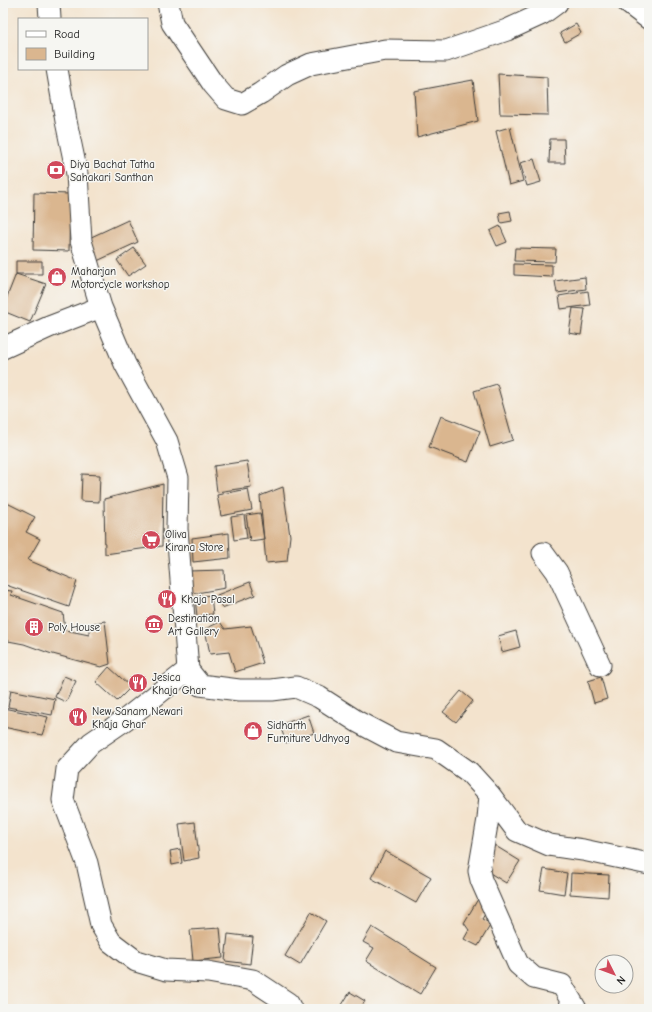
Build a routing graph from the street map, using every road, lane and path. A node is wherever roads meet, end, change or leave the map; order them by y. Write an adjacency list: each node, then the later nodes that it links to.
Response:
1 (49, 3): 5 (street)
2 (168, 3): 3 (street)
3 (557, 3)
4 (628, 3): 6 (street)
5 (50, 18)
6 (649, 19)
7 (57, 70): 8 (street)
8 (101, 307): 9 (street); 12 (street)
9 (3, 348)
10 (543, 553): 11 (street)
11 (600, 664)
12 (188, 670): 13 (street); 15 (street)
13 (490, 795): 14 (street); 16 (street)
14 (649, 864)
15 (291, 1009)
16 (576, 1009)

